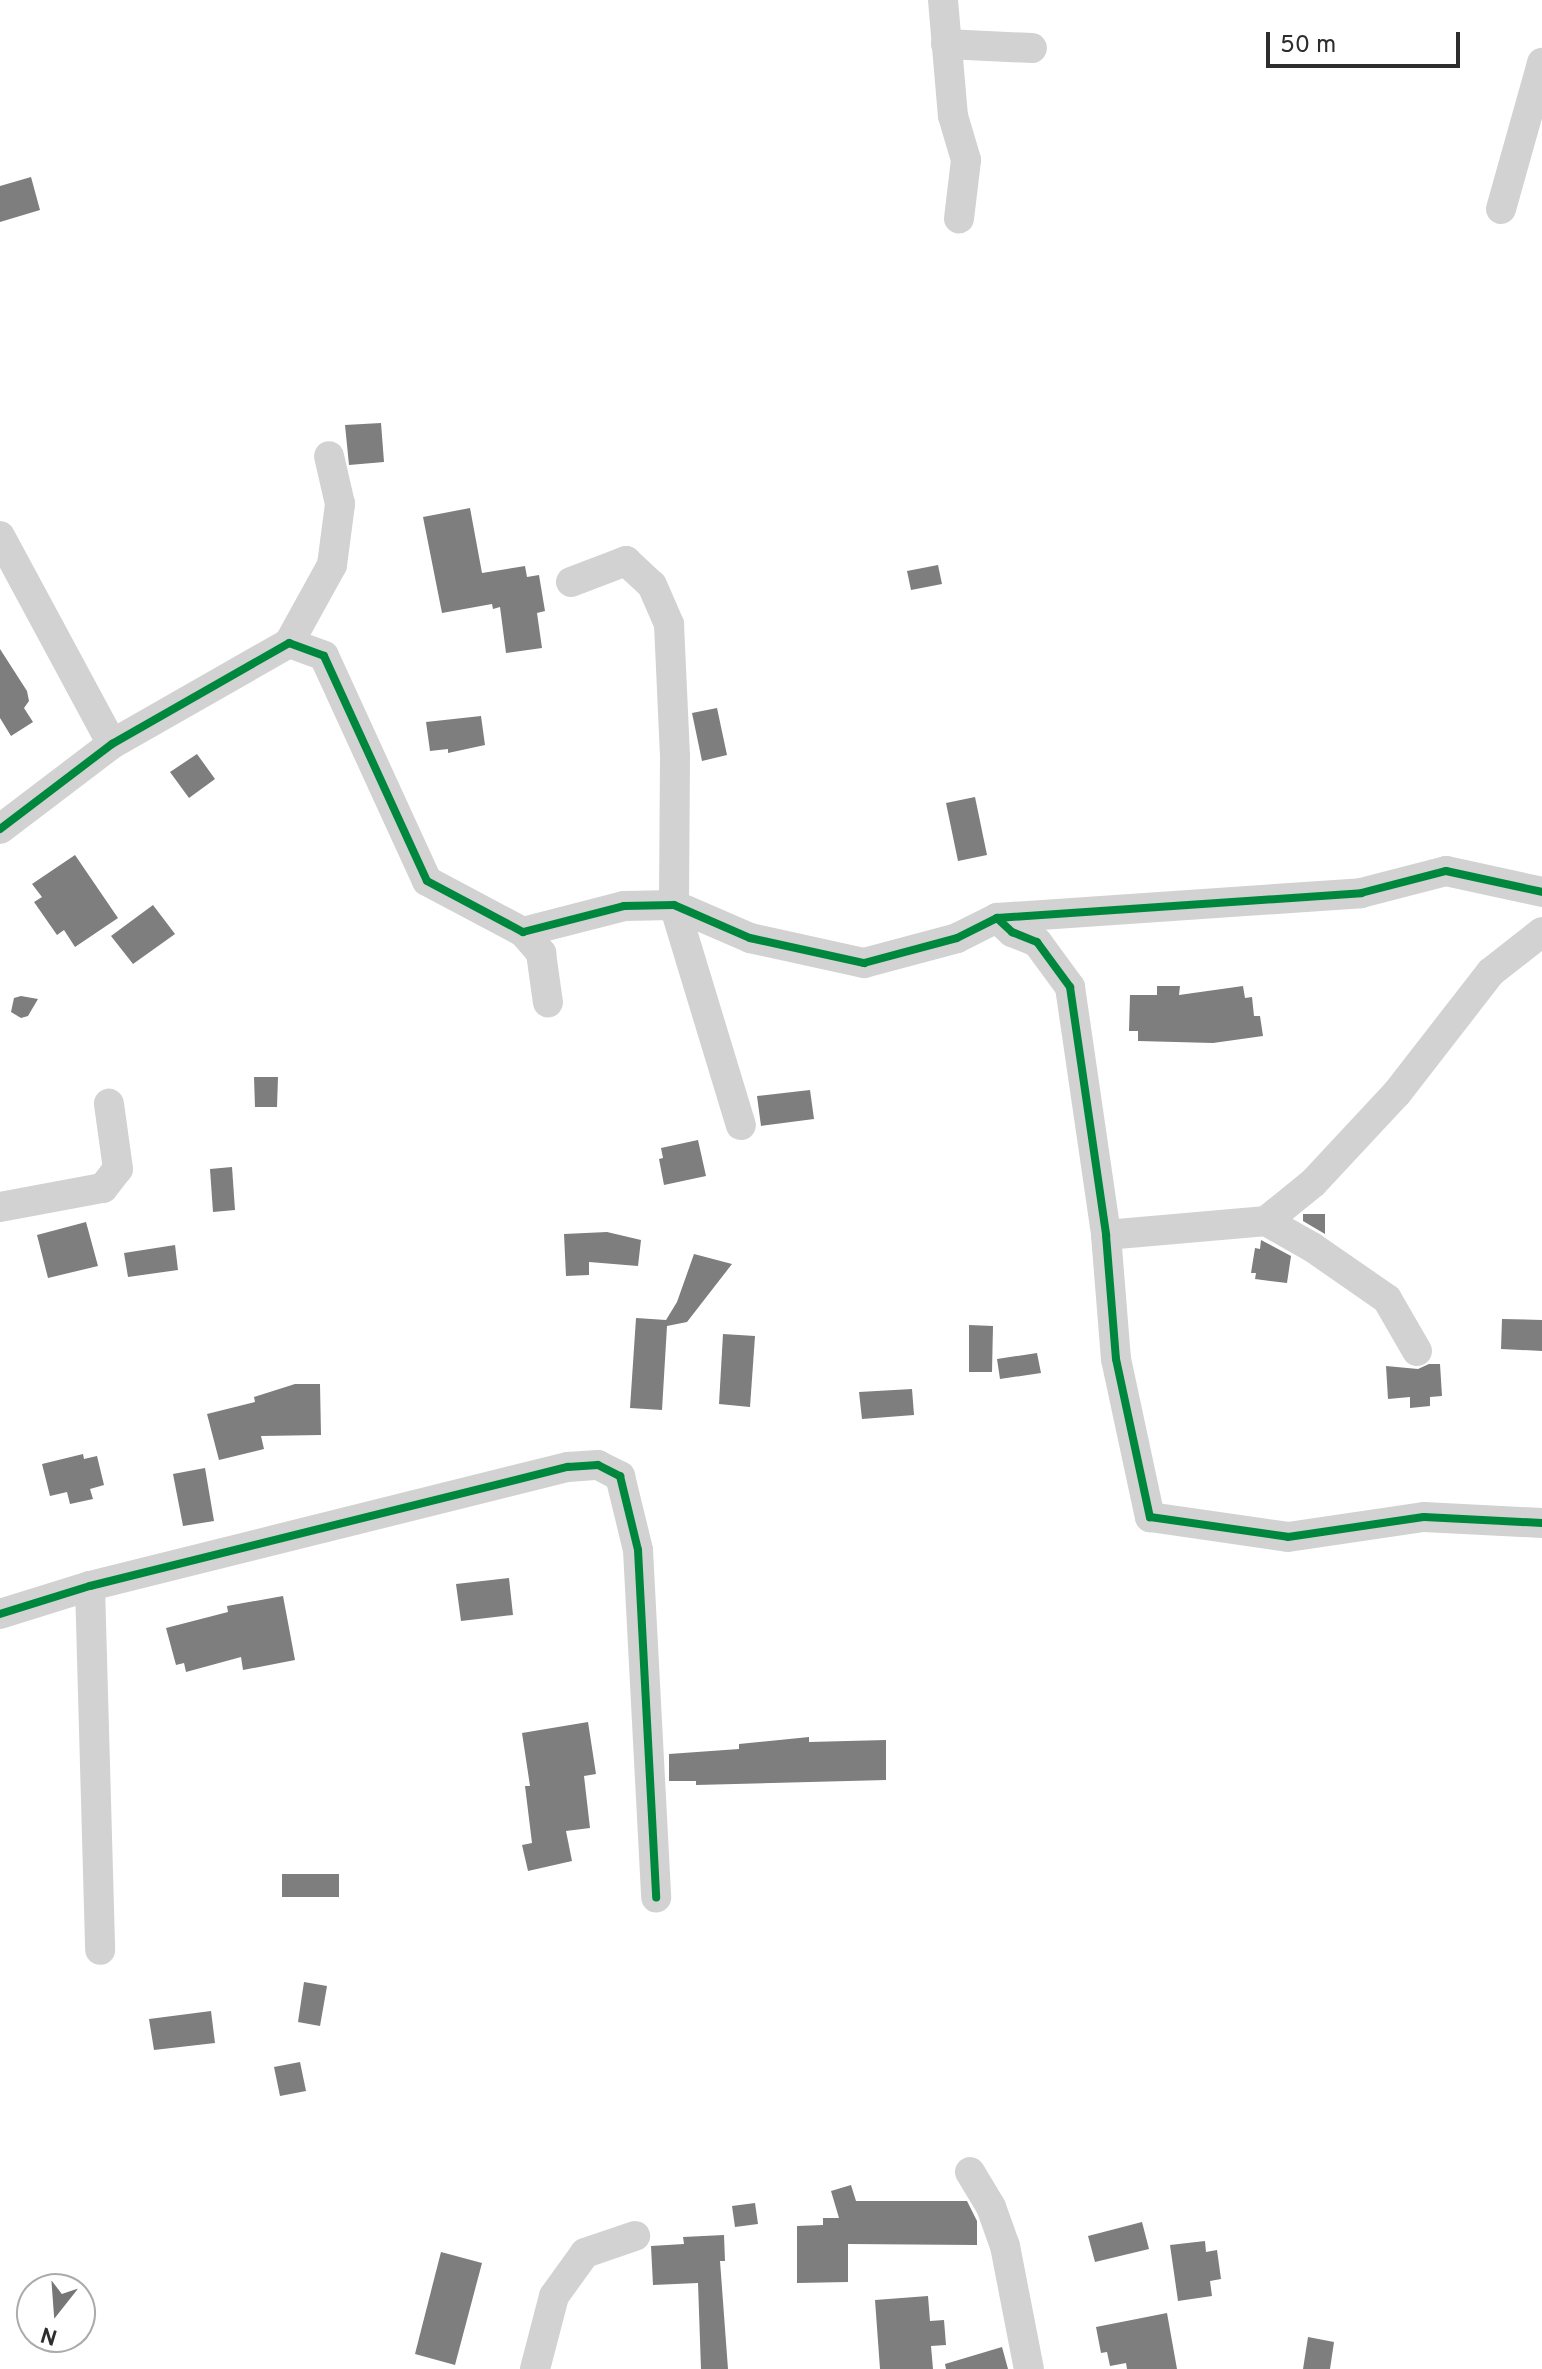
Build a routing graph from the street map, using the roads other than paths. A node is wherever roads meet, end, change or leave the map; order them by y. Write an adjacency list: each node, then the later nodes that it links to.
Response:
1 (943, 0): 2 (street)
2 (946, 44): 3 (street); 6 (street)
3 (1032, 48)
4 (1542, 63): 5 (street)
5 (1501, 209)
6 (959, 219)
7 (329, 456): 10 (street)
8 (0, 536): 11 (street)
9 (571, 582): 14 (street)
10 (289, 643): 11 (street); 16 (street)
11 (112, 744): 12 (street)
12 (0, 829)
13 (1542, 892): 15 (street)
14 (674, 905): 15 (street); 16 (street); 20 (street)
15 (997, 918): 23 (street)
16 (523, 932): 18 (street)
17 (1542, 932): 22 (street)
18 (548, 1003)
19 (109, 1104): 21 (street)
20 (741, 1125)
21 (0, 1207)
22 (1266, 1221): 23 (street); 24 (street)
23 (1106, 1235): 25 (street)
24 (1417, 1351)
25 (1542, 1523)
26 (90, 1586): 27 (street); 28 (street); 29 (street)
27 (0, 1614)
28 (656, 1898)
29 (100, 1950)
30 (970, 2172): 33 (street)
31 (635, 2236): 32 (street)
32 (535, 2369)
33 (1029, 2369)

